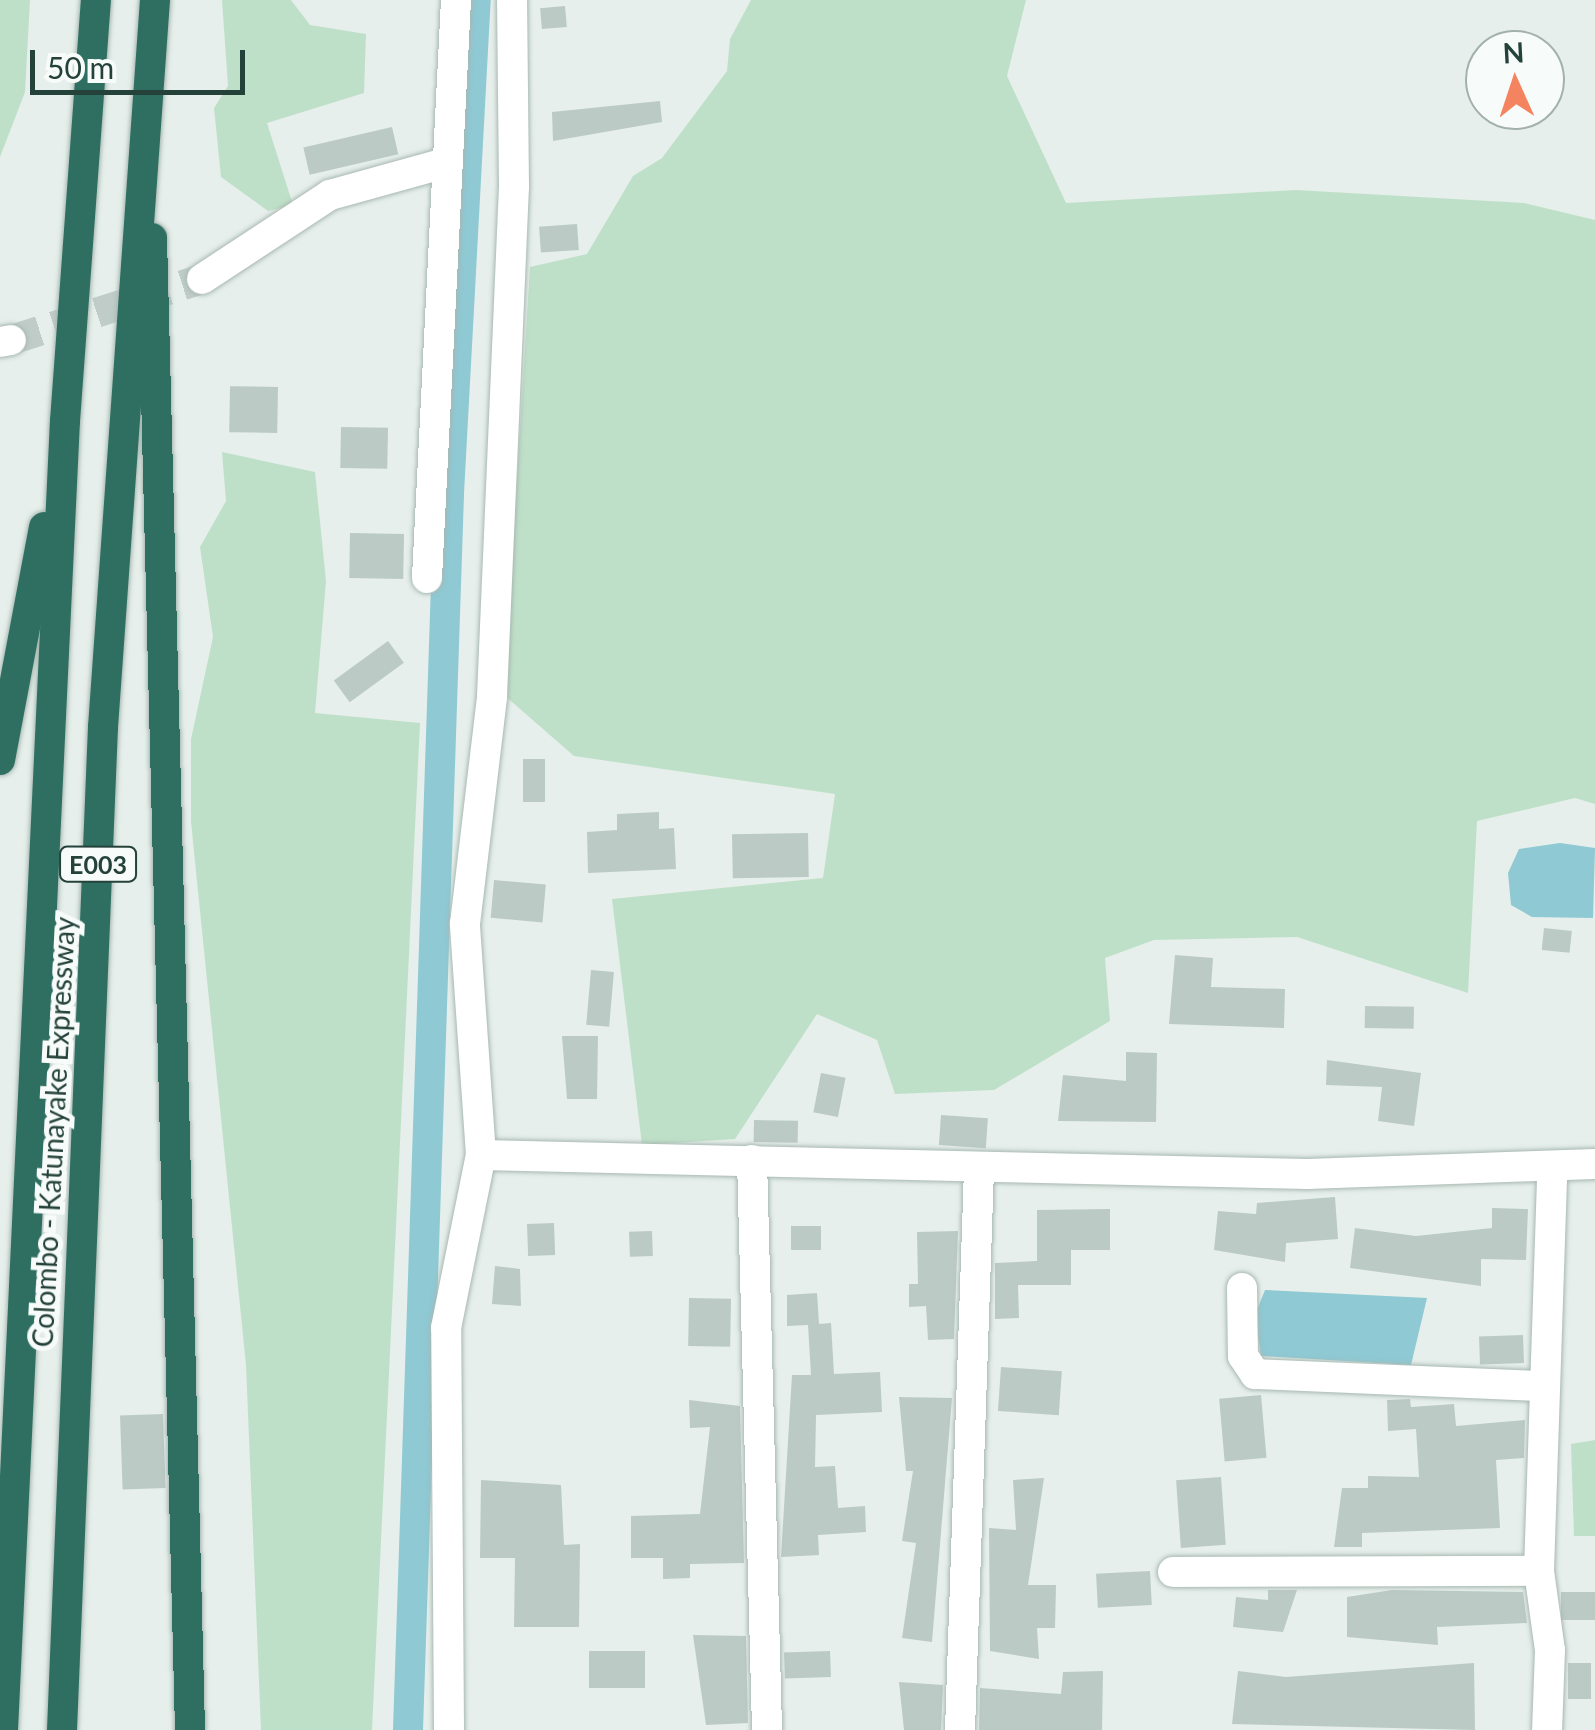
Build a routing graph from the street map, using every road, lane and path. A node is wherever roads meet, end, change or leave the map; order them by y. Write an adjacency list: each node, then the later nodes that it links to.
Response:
1 (96, 0): 8 (highway, Colombo - Katunayake Expressway / E003)
2 (156, 0): 5 (highway, Colombo - Katunayake Expressway / E003)
3 (456, 0): 6 (street)
4 (512, 0): 11 (street)
5 (148, 80): 21 (highway, Colombo - Katunayake Expressway / E003); 22 (highway)
6 (442, 164): 7 (street); 9 (street)
7 (202, 279)
8 (65, 421): 10 (highway); 20 (highway, Colombo - Katunayake Expressway / E003)
9 (427, 578)
10 (0, 760)
11 (480, 1154): 12 (street); 23 (street)
12 (752, 1160): 14 (street); 24 (street)
13 (1595, 1164): 15 (street)
14 (979, 1169): 15 (street); 25 (street)
15 (1552, 1170): 17 (street)
16 (1242, 1288): 17 (street)
17 (1542, 1386): 18 (street)
18 (1538, 1570): 19 (street); 26 (street)
19 (1172, 1572)
20 (4, 1730)
21 (62, 1730)
22 (190, 1730)
23 (449, 1730)
24 (767, 1730)
25 (960, 1730)
26 (1547, 1730)

